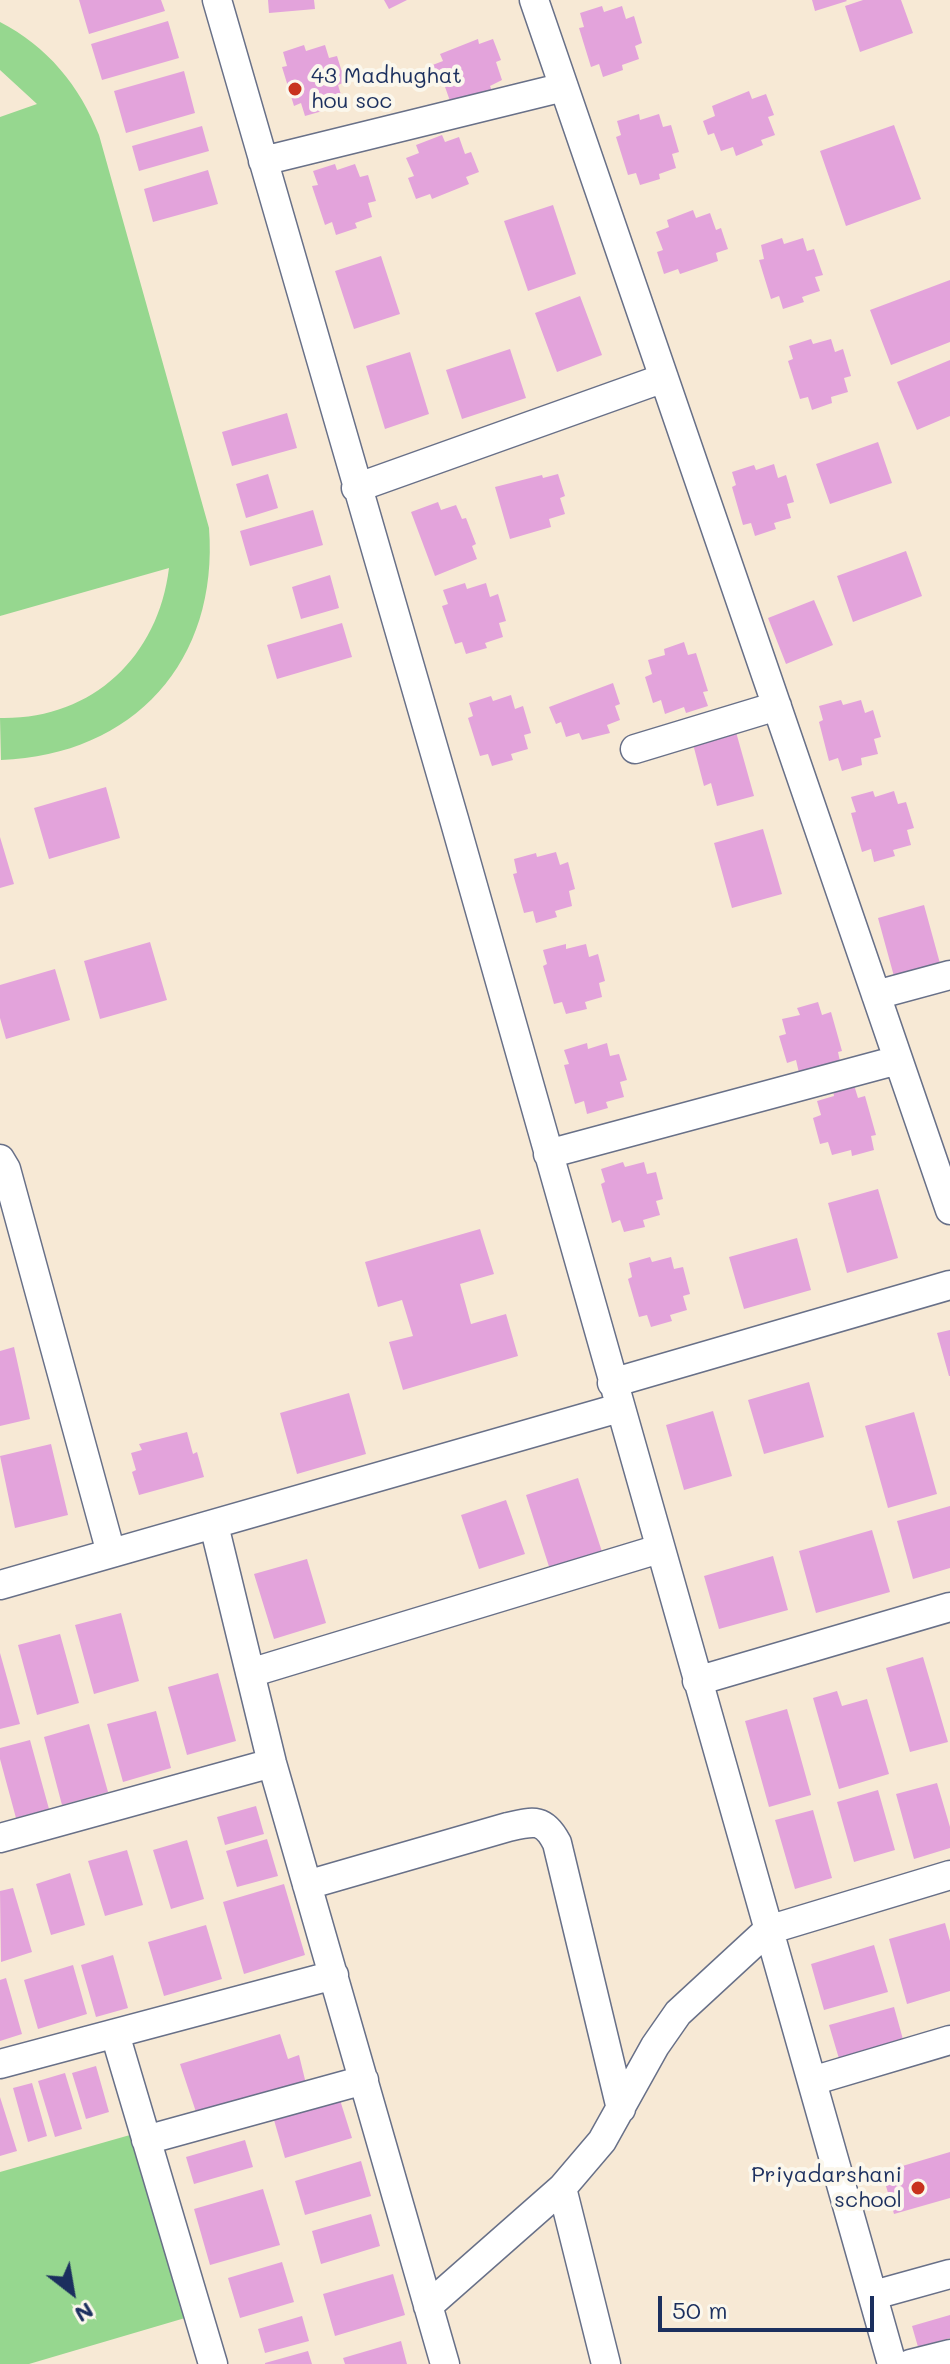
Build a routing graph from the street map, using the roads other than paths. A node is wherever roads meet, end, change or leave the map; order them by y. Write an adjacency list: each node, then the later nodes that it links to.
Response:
1 (217, 0): 4 (street)
2 (534, 0): 3 (street)
3 (564, 87): 4 (street); 5 (street)
4 (263, 161): 6 (street)
5 (664, 378): 6 (street); 7 (street)
6 (356, 488): 12 (street)
7 (777, 706): 8 (street); 10 (street)
8 (635, 749)
9 (950, 975): 10 (street)
10 (876, 995): 11 (street)
11 (898, 1060): 12 (street); 14 (street)
12 (548, 1154): 17 (street)
13 (0, 1159): 20 (street)
14 (942, 1162): 15 (street)
15 (950, 1210)
16 (950, 1285): 17 (street)
17 (615, 1396): 18 (street); 19 (street)
18 (214, 1525): 20 (street); 23 (street)
19 (659, 1549): 23 (street); 24 (street)
20 (111, 1553): 21 (street)
21 (0, 1585)
22 (950, 1607): 24 (street)
23 (250, 1673): 25 (street)
24 (697, 1681): 29 (street)
25 (272, 1763): 26 (street); 28 (street)
26 (0, 1838)
27 (950, 1875): 29 (street)
28 (307, 1885): 30 (street); 36 (street)
29 (768, 1930): 35 (street); 36 (street)
30 (334, 1975): 31 (street); 34 (street)
31 (115, 2034): 33 (street); 37 (street)
32 (950, 2040): 35 (street)
33 (0, 2064)
34 (364, 2080): 37 (street); 41 (street)
35 (812, 2081): 40 (street)
36 (621, 2109): 38 (street)
37 (146, 2140): 43 (street)
38 (562, 2188): 41 (street); 45 (street)
39 (950, 2274): 40 (street)
40 (874, 2295): 46 (street)
41 (428, 2306): 44 (street)
42 (950, 2354): 47 (street)
43 (213, 2364)
44 (445, 2364)
45 (606, 2364)
46 (892, 2364)
47 (910, 2364)

